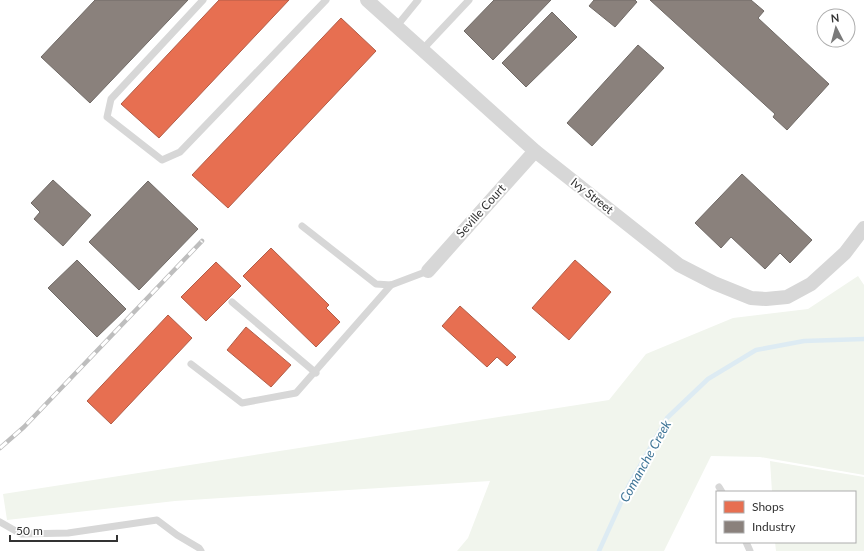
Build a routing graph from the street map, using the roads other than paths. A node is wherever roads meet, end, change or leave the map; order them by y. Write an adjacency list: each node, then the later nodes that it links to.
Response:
1 (203, 0): 2 (lane)
2 (326, 0)
3 (367, 0): 6 (street, Ivy Street)
4 (418, 0): 6 (lane)
5 (469, 0): 7 (lane)
6 (396, 27): 7 (street, Ivy Street)
7 (422, 50): 8 (street, Ivy Street)
8 (535, 151): 10 (street, Ivy Street); 11 (street, Seville Court)
9 (302, 226): 12 (lane)
10 (864, 228)
11 (428, 271): 12 (lane)
12 (391, 285): 15 (lane)
13 (232, 302): 15 (lane)
14 (191, 364): 15 (lane)
15 (316, 373)
16 (0, 522): 17 (lane)
17 (201, 551)

